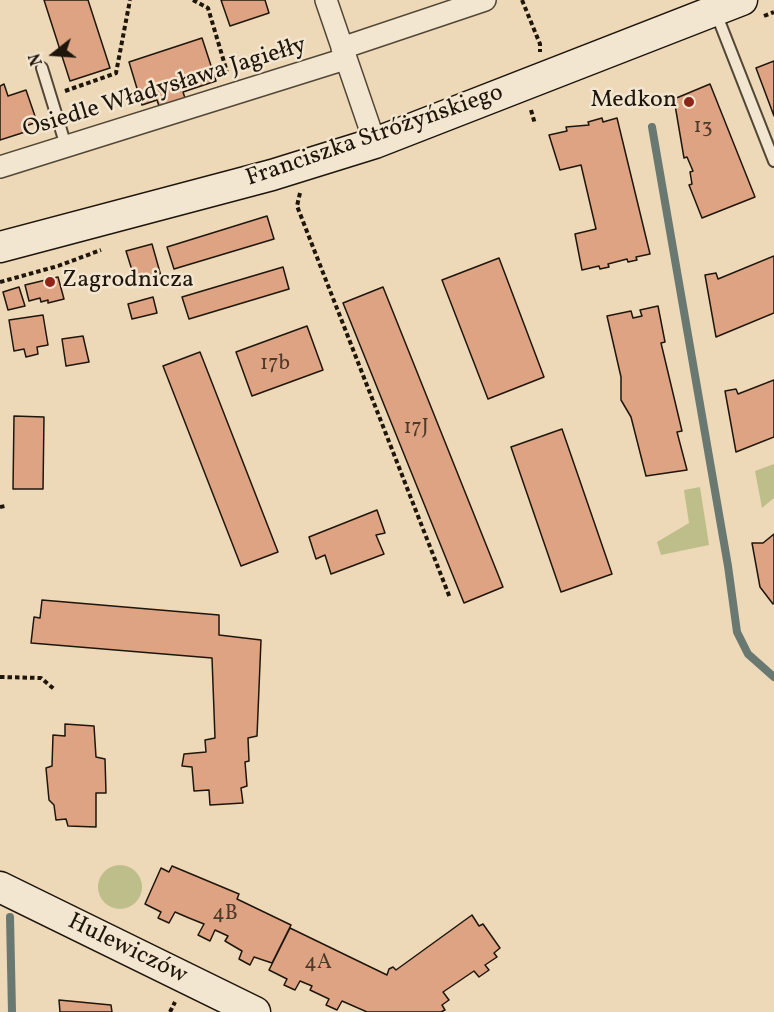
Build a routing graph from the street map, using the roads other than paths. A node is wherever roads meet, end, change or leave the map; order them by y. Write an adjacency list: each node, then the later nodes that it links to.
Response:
1 (326, 0): 4 (street, Osiedle Władysława Jagiełły)
2 (485, 0): 4 (street, Osiedle Władysława Jagiełły)
3 (714, 7): 6 (street, Franciszka Stróżyńskiego); 8 (lane)
4 (344, 54): 6 (street, Osiedle Władysława Jagiełły); 7 (street, Osiedle Władysława Jagiełły)
5 (42, 68): 7 (lane)
6 (375, 143): 10 (street, Franciszka Stróżyńskiego)
7 (66, 146): 9 (street, Osiedle Władysława Jagiełły)
8 (774, 161)
9 (0, 167)
10 (0, 247)
11 (0, 887): 12 (street, Hulewiczów)
12 (255, 1012)

